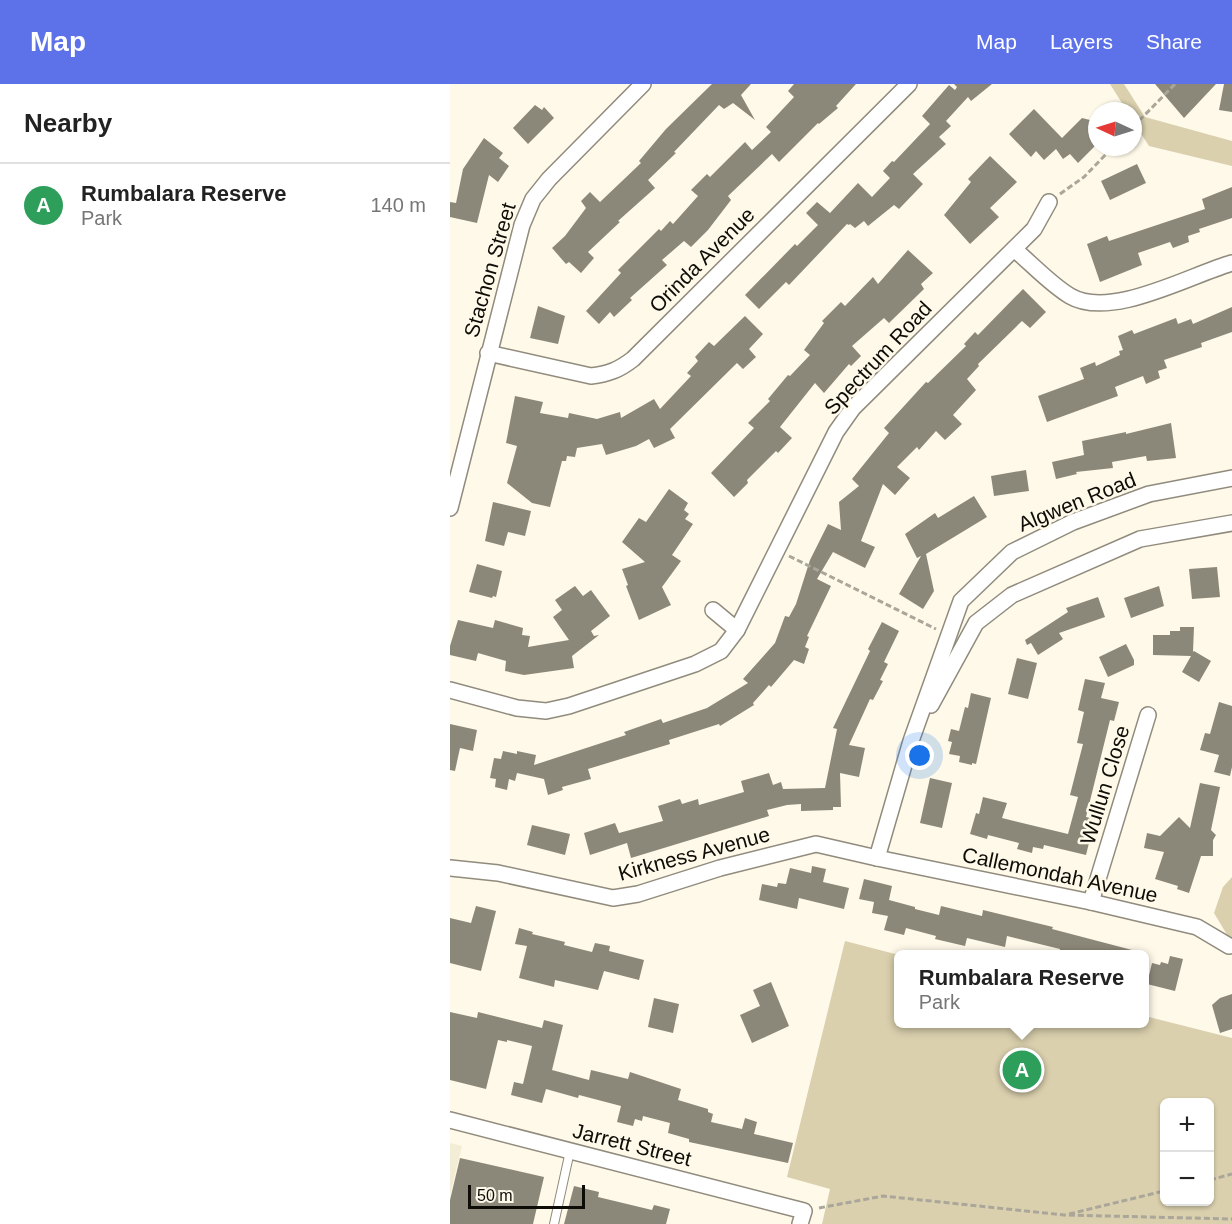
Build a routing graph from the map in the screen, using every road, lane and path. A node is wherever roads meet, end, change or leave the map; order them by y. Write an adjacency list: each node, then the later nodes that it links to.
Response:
1 (643, 84): 9 (street, Stachon Street)
2 (909, 84): 9 (street, Orinda Avenue)
3 (1175, 84): 4 (path)
4 (1142, 118)
5 (1104, 156): 6 (path)
6 (1049, 202): 7 (street, Spectrum Road)
7 (1014, 249): 8 (street); 13 (street, Spectrum Road)
8 (1232, 262)
9 (488, 353): 11 (street, Stachon Street)
10 (1232, 478): 16 (street, Algwen Road)
11 (450, 508)
12 (1232, 523): 19 (street, Algwen Road)
13 (776, 550): 15 (street, Spectrum Road); 16 (path)
14 (713, 610): 15 (street)
15 (737, 630): 17 (street, Spectrum Road)
16 (948, 635): 19 (street, Algwen Road)
17 (450, 690)
18 (1148, 715): 22 (street, Wullun Close)
19 (911, 741): 20 (street, Algwen Road)
20 (877, 858): 21 (street, Kirkness Avenue); 22 (street, Callemondah Avenue)
21 (450, 868)
22 (1091, 902): 23 (street, Callemondah Avenue)
23 (1229, 946)
24 (450, 1120): 25 (street, Jarrett Street)
25 (570, 1151): 30 (street, Jarrett Street); 32 (lane)
26 (1232, 1174): 27 (path)
27 (1214, 1179)
28 (1160, 1192): 29 (path)
29 (1064, 1215): 30 (path); 31 (path)
30 (802, 1217)
31 (1232, 1219)
32 (554, 1224)

